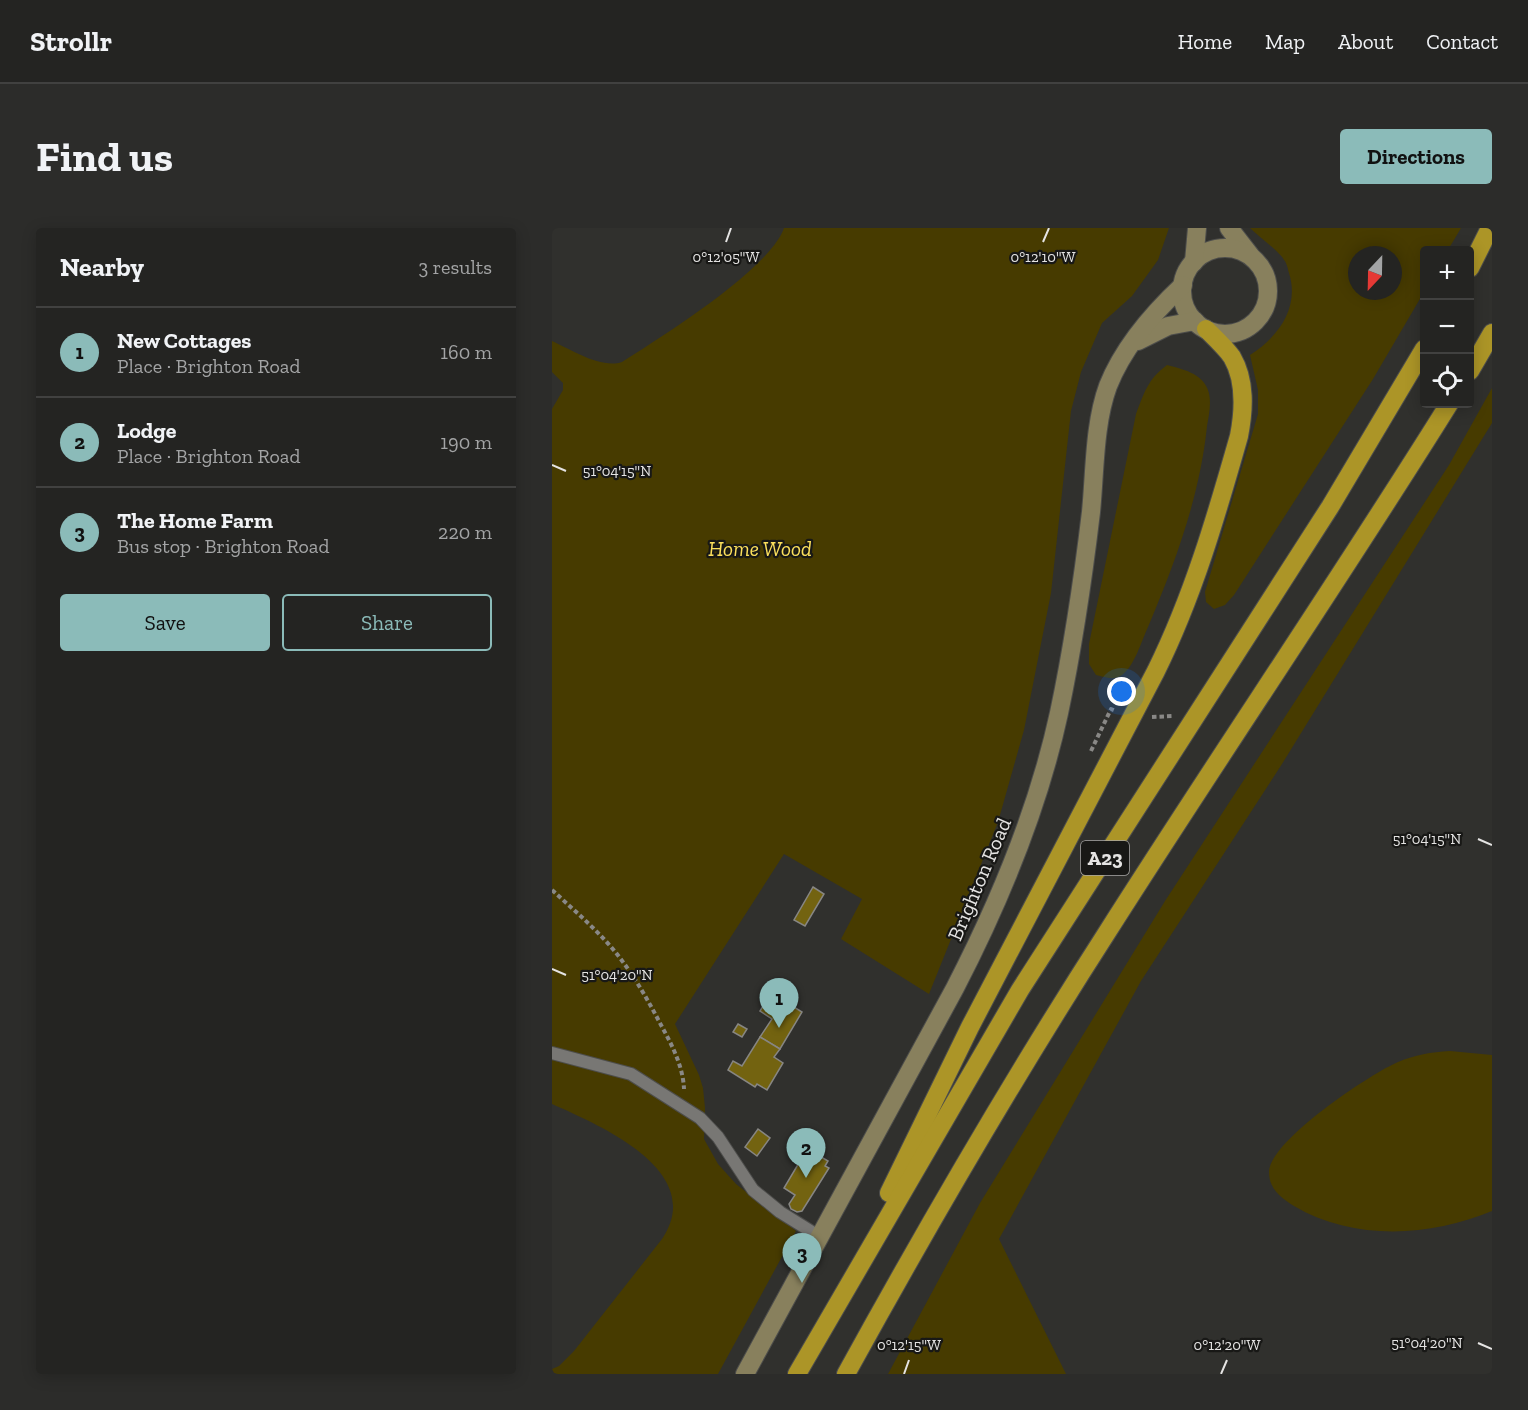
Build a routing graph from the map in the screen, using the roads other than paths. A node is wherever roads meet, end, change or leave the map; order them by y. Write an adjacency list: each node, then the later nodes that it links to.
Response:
1 (1197, 228): 6 (street)
2 (1229, 228): 4 (street)
3 (1490, 228): 5 (highway)
4 (1254, 259): 6 (street); 8 (street)
5 (1474, 260)
6 (1194, 262): 7 (street)
7 (1183, 285): 8 (street); 11 (street, Brighton Road)
8 (1201, 325): 11 (street, Brighton Road); 16 (highway)
9 (1492, 333): 12 (highway)
10 (1422, 354): 16 (highway, A23)
11 (1122, 357): 15 (street, Brighton Road)
12 (1474, 363)
13 (1447, 408): 19 (highway, A23)
14 (552, 1053): 15 (lane)
15 (820, 1237): 17 (street, Brighton Road)
16 (828, 1319): 18 (highway, A23)
17 (745, 1374)
18 (797, 1374)
19 (846, 1374)

